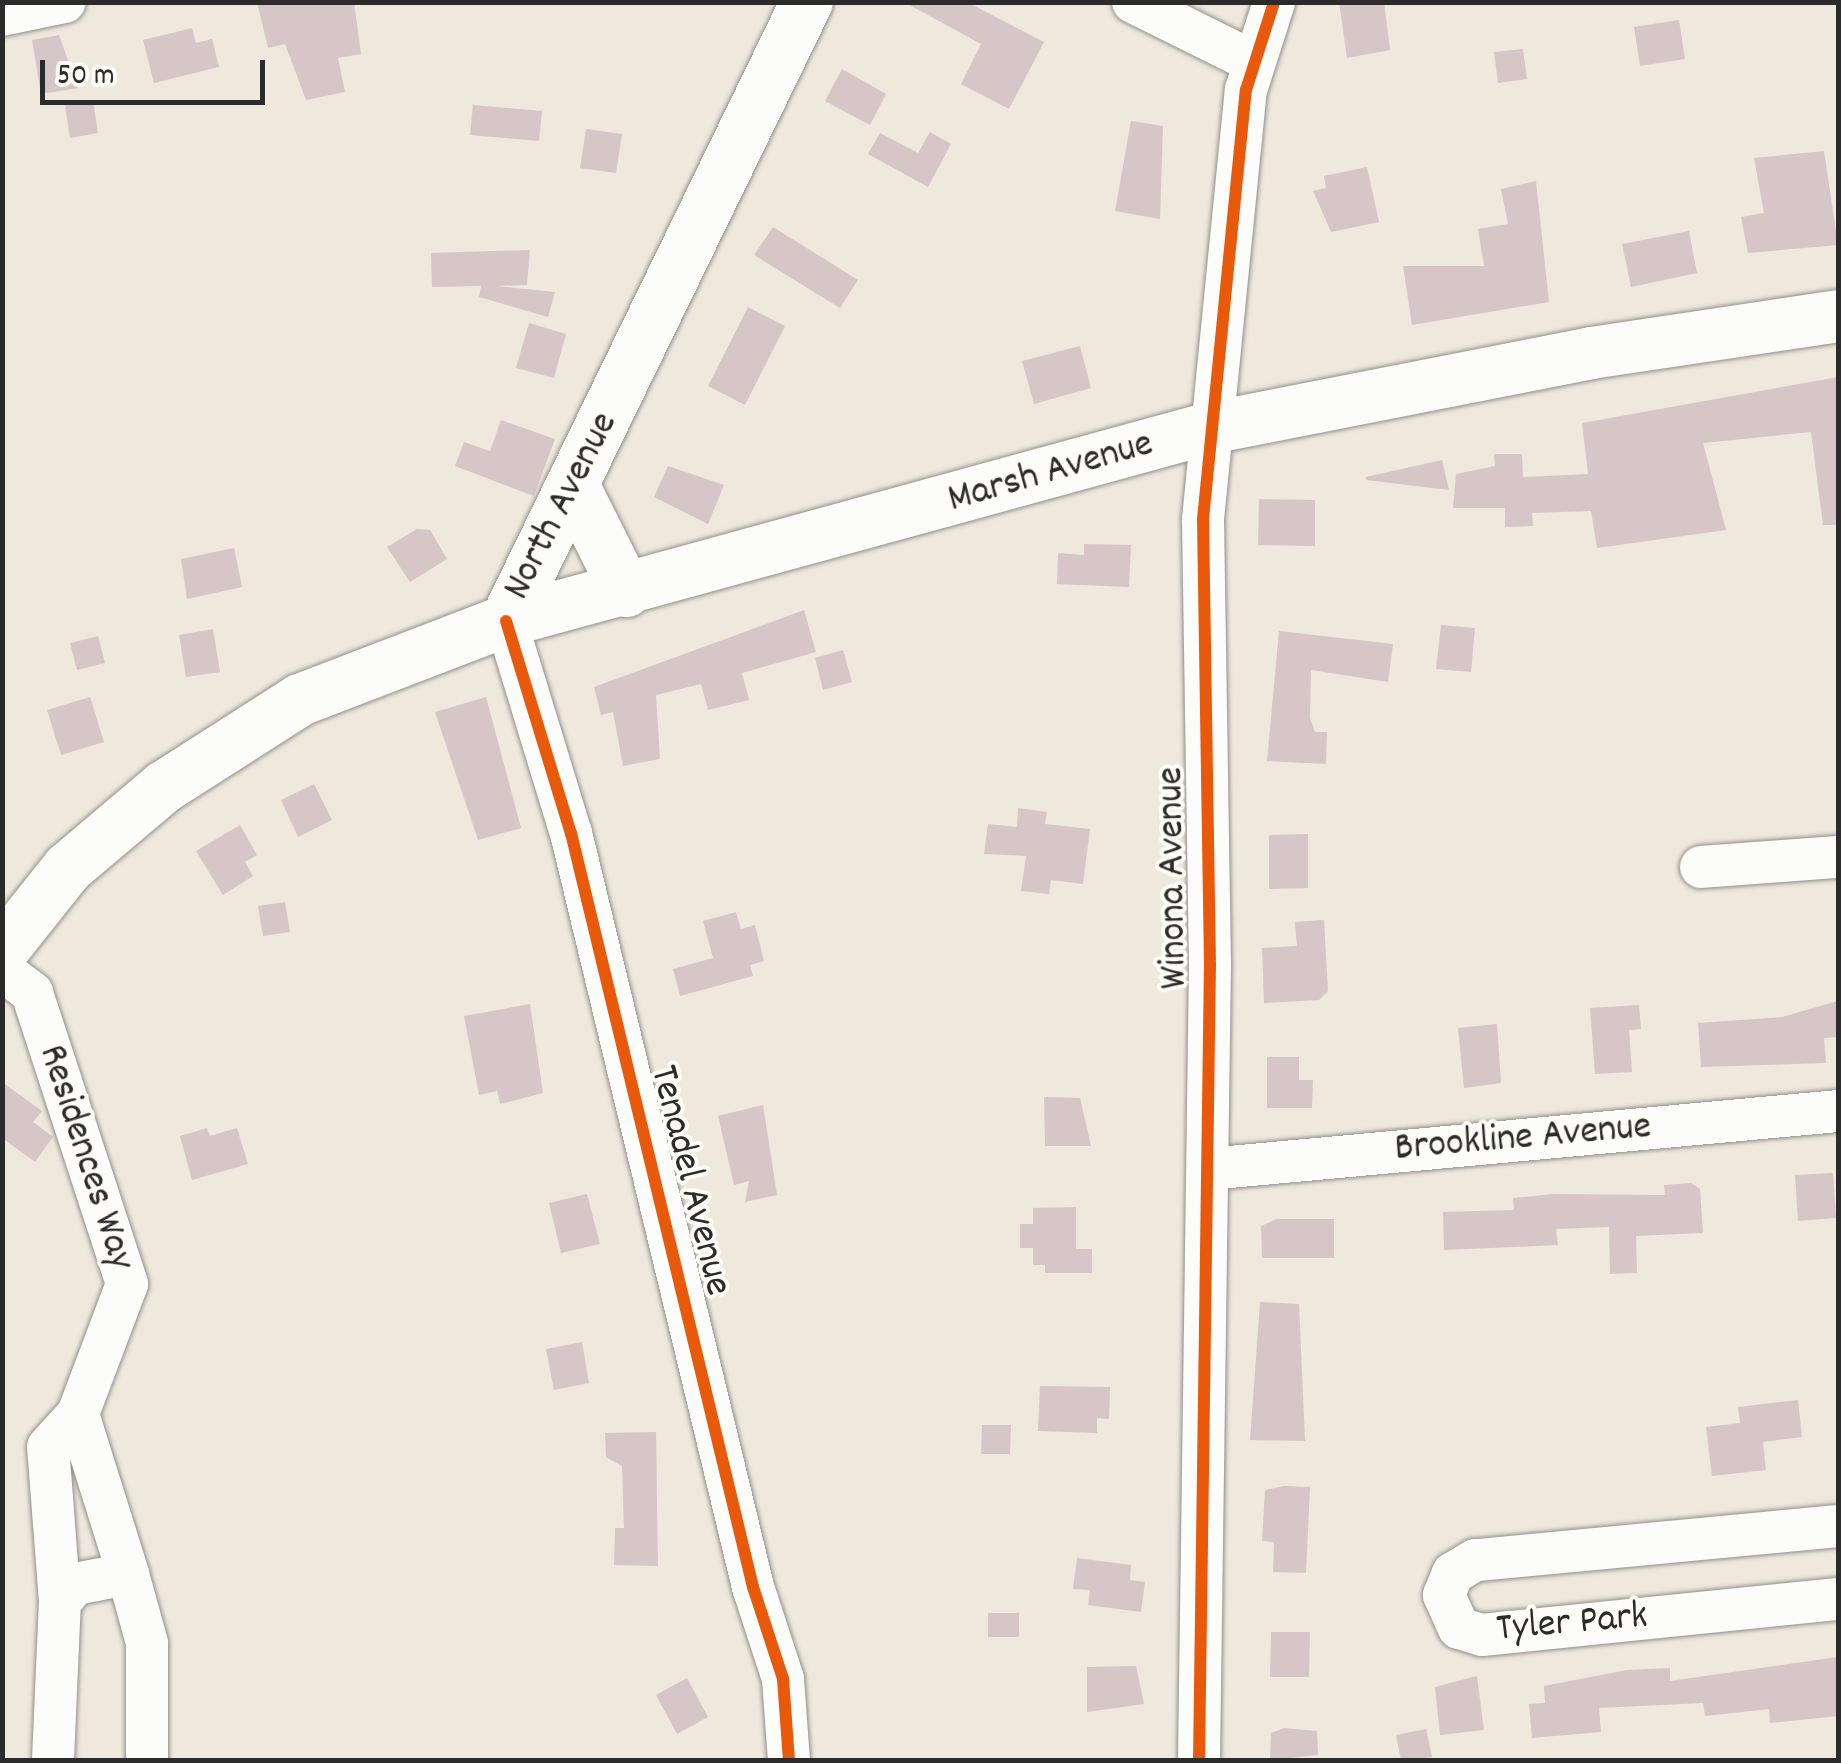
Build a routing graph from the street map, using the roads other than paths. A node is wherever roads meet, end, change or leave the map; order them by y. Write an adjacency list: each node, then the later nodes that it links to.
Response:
1 (65, 2): 5 (street)
2 (807, 2): 9 (main road, North Avenue)
3 (1134, 2): 6 (street)
4 (1274, 2): 6 (street, Winona Avenue)
5 (2, 15)
6 (1252, 61): 8 (street, Winona Avenue)
7 (1838, 316): 8 (main road, Marsh Avenue)
8 (1210, 428): 10 (main road, Marsh Avenue); 17 (street, Winona Avenue)
9 (576, 491): 10 (main road); 11 (main road, North Avenue)
10 (626, 591): 11 (main road, Marsh Avenue)
11 (506, 621): 14 (main road, North Avenue); 25 (street, Tenadel Avenue)
12 (1838, 857): 13 (street)
13 (1701, 866)
14 (2, 951)
15 (2, 970): 18 (street, Residences Way)
16 (1838, 1111): 17 (street, Brookline Avenue)
17 (1208, 1170): 26 (street, Winona Avenue)
18 (78, 1414): 20 (street); 22 (street, Residences Way)
19 (1838, 1526): 21 (street, Tyler Park)
20 (128, 1574): 22 (street); 24 (street)
21 (1838, 1599)
22 (60, 1602): 23 (street, Residences Way)
23 (53, 1760)
24 (147, 1760)
25 (788, 1760)
26 (1198, 1760)

